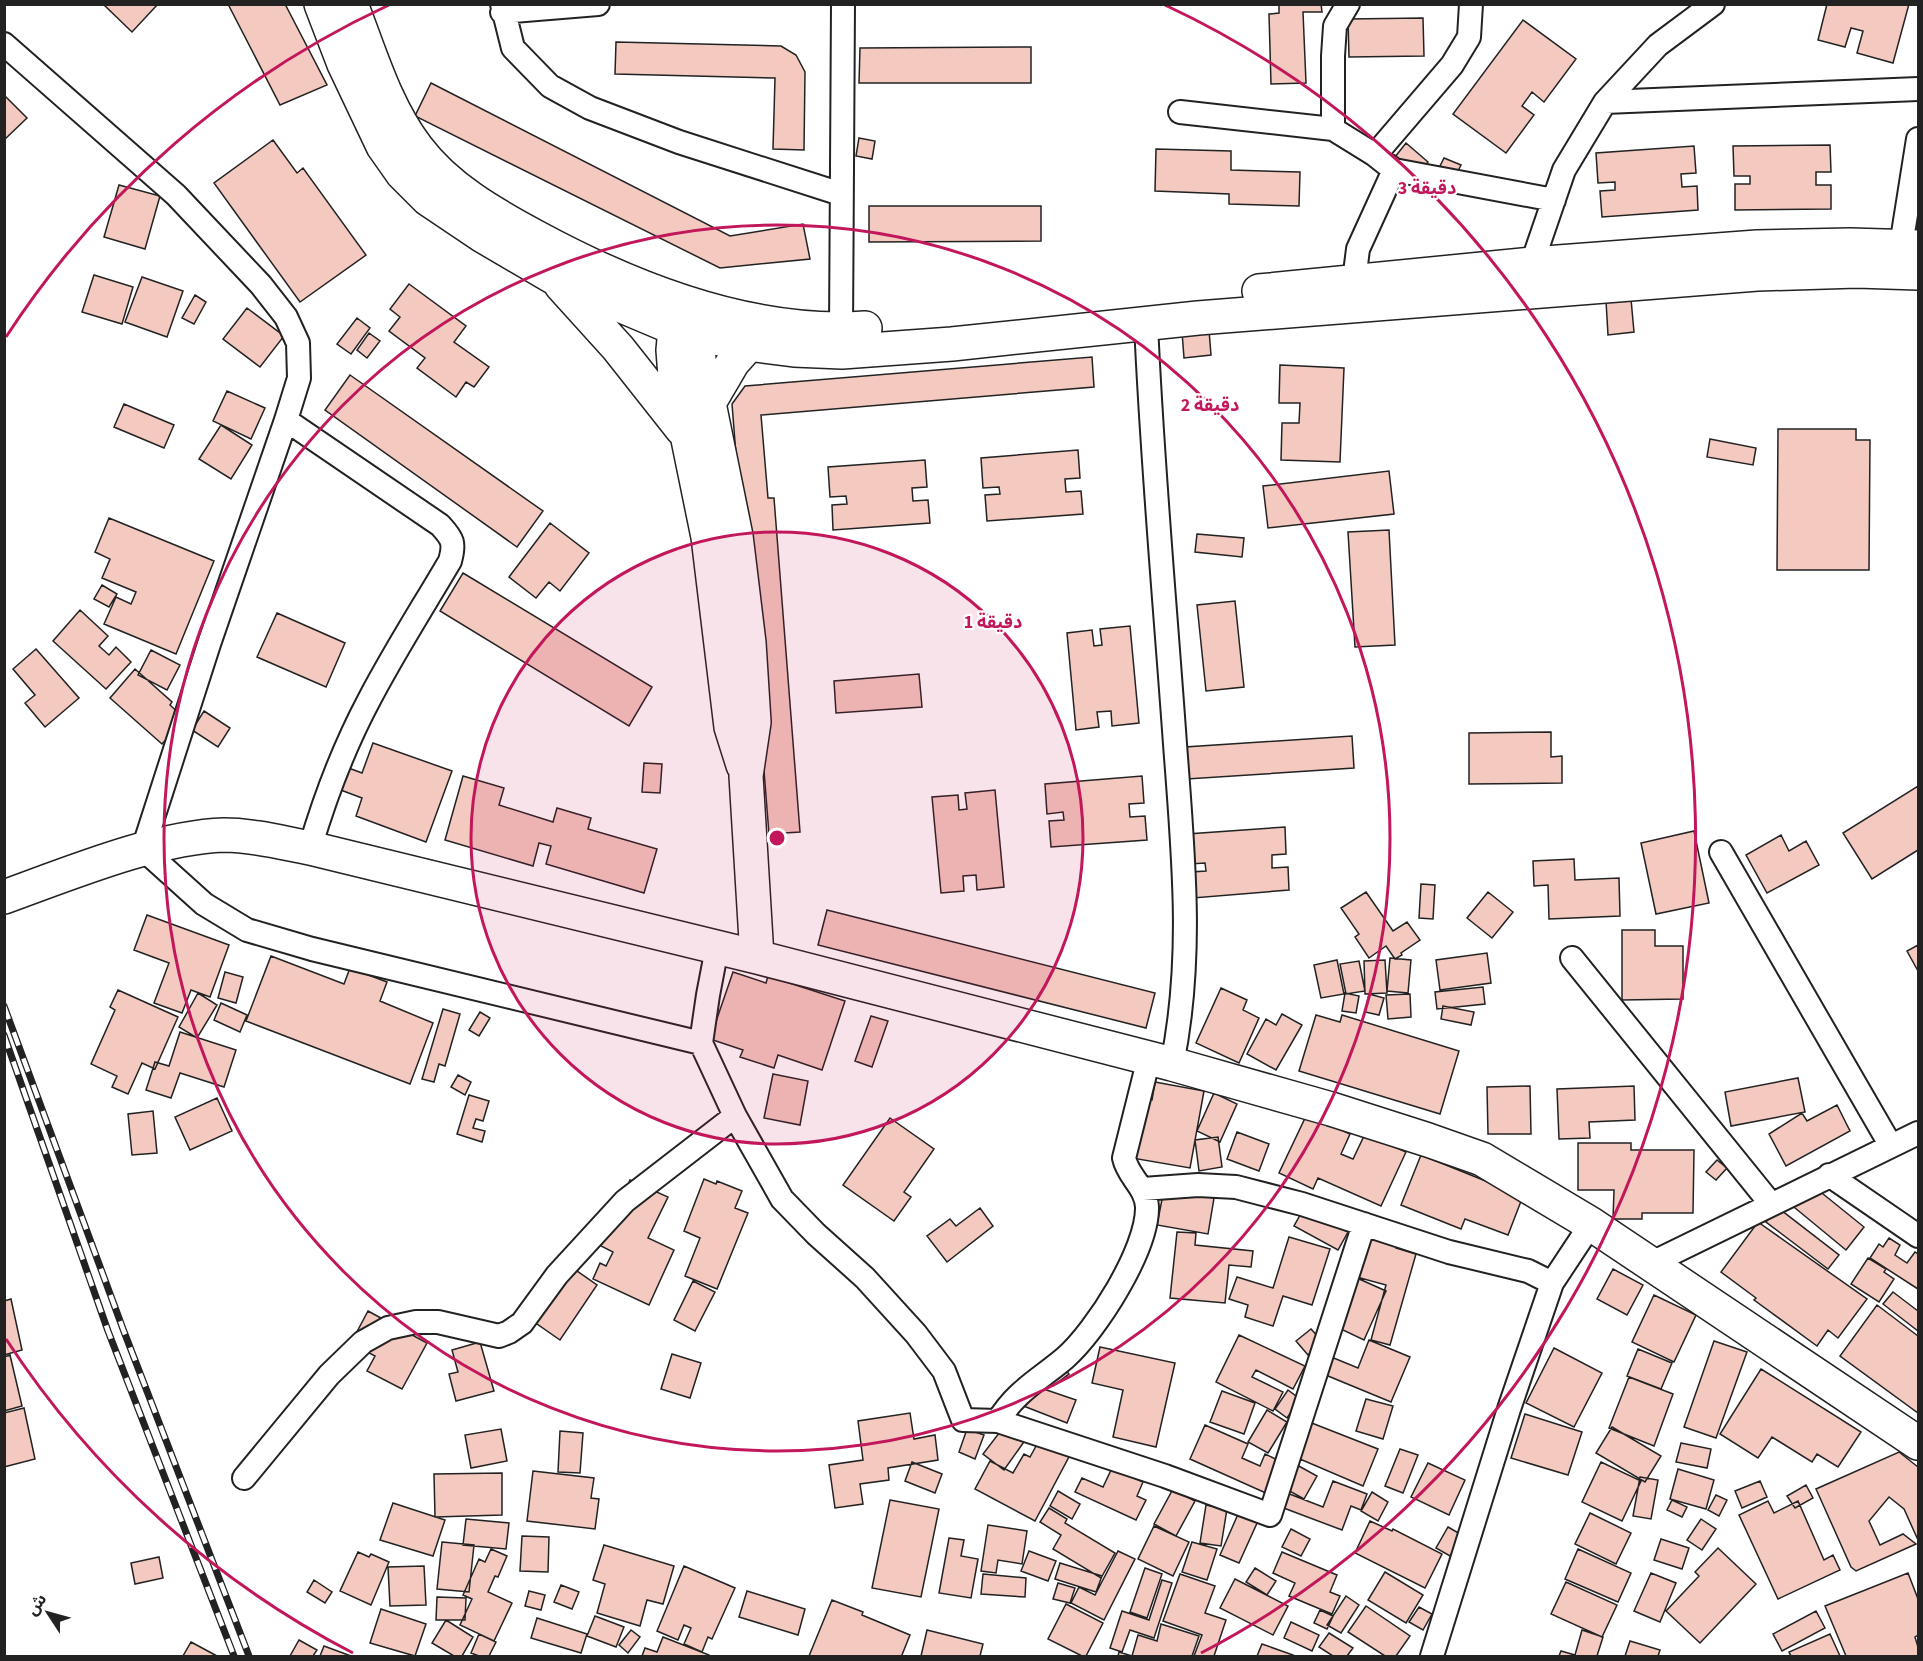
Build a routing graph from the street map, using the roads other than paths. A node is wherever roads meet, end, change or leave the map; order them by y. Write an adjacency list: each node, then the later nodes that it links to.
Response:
1 (321, 4): 21 (main road)
2 (351, 4): 24 (main road)
3 (598, 4): 8 (street)
4 (843, 4): 17 (street)
5 (1348, 4): 13 (street)
6 (1472, 4): 15 (street)
7 (1713, 4): 11 (street)
8 (502, 8): 17 (street)
9 (4, 44): 29 (street)
10 (1918, 89): 11 (street)
11 (1605, 102): 18 (street)
12 (1180, 112): 13 (street)
13 (1333, 129): 15 (street)
14 (1918, 139): 19 (street)
15 (1375, 155): 16 (street)
16 (1394, 170): 18 (street); 23 (street)
17 (841, 194): 26 (street)
18 (1554, 200): 22 (street)
19 (1910, 246): 22 (main road)
20 (1918, 273): 22 (main road)
21 (554, 277): 24 (main road); 30 (main road)
22 (1526, 278): 23 (main road); 25 (main road)
23 (1354, 281): 26 (main road)
24 (687, 318): 26 (main road); 27 (main road); 28 (main road); 30 (main road)
25 (1146, 323): 27 (main road); 40 (street)
26 (841, 330)
27 (749, 344): 28 (main road)
28 (709, 403): 31 (main road)
29 (286, 420): 32 (street); 33 (street)
30 (687, 436): 31 (main road)
31 (746, 776): 37 (main road)
32 (310, 848): 33 (main road); 36 (main road)
33 (143, 849): 35 (main road); 39 (street)
34 (1721, 852): 43 (street)
35 (4, 897)
36 (717, 948): 37 (main road); 39 (street)
37 (757, 957): 40 (main road)
38 (1572, 957): 46 (street)
39 (701, 1043): 41 (street)
40 (1160, 1061): 45 (street); 48 (main road)
41 (735, 1116): 52 (street); 54 (street)
42 (1918, 1133): 43 (street)
43 (1892, 1146): 44 (street)
44 (1829, 1175): 46 (street); 49 (street)
45 (1143, 1189): 47 (street); 52 (street)
46 (1771, 1204): 50 (street)
47 (1364, 1224): 51 (street); 52 (street)
48 (1591, 1224): 50 (main road); 51 (street)
49 (1918, 1236)
50 (1650, 1264): 53 (main road)
51 (1552, 1283): 55 (street)
52 (998, 1421)
53 (1918, 1443)
54 (244, 1478)
55 (1432, 1656)

